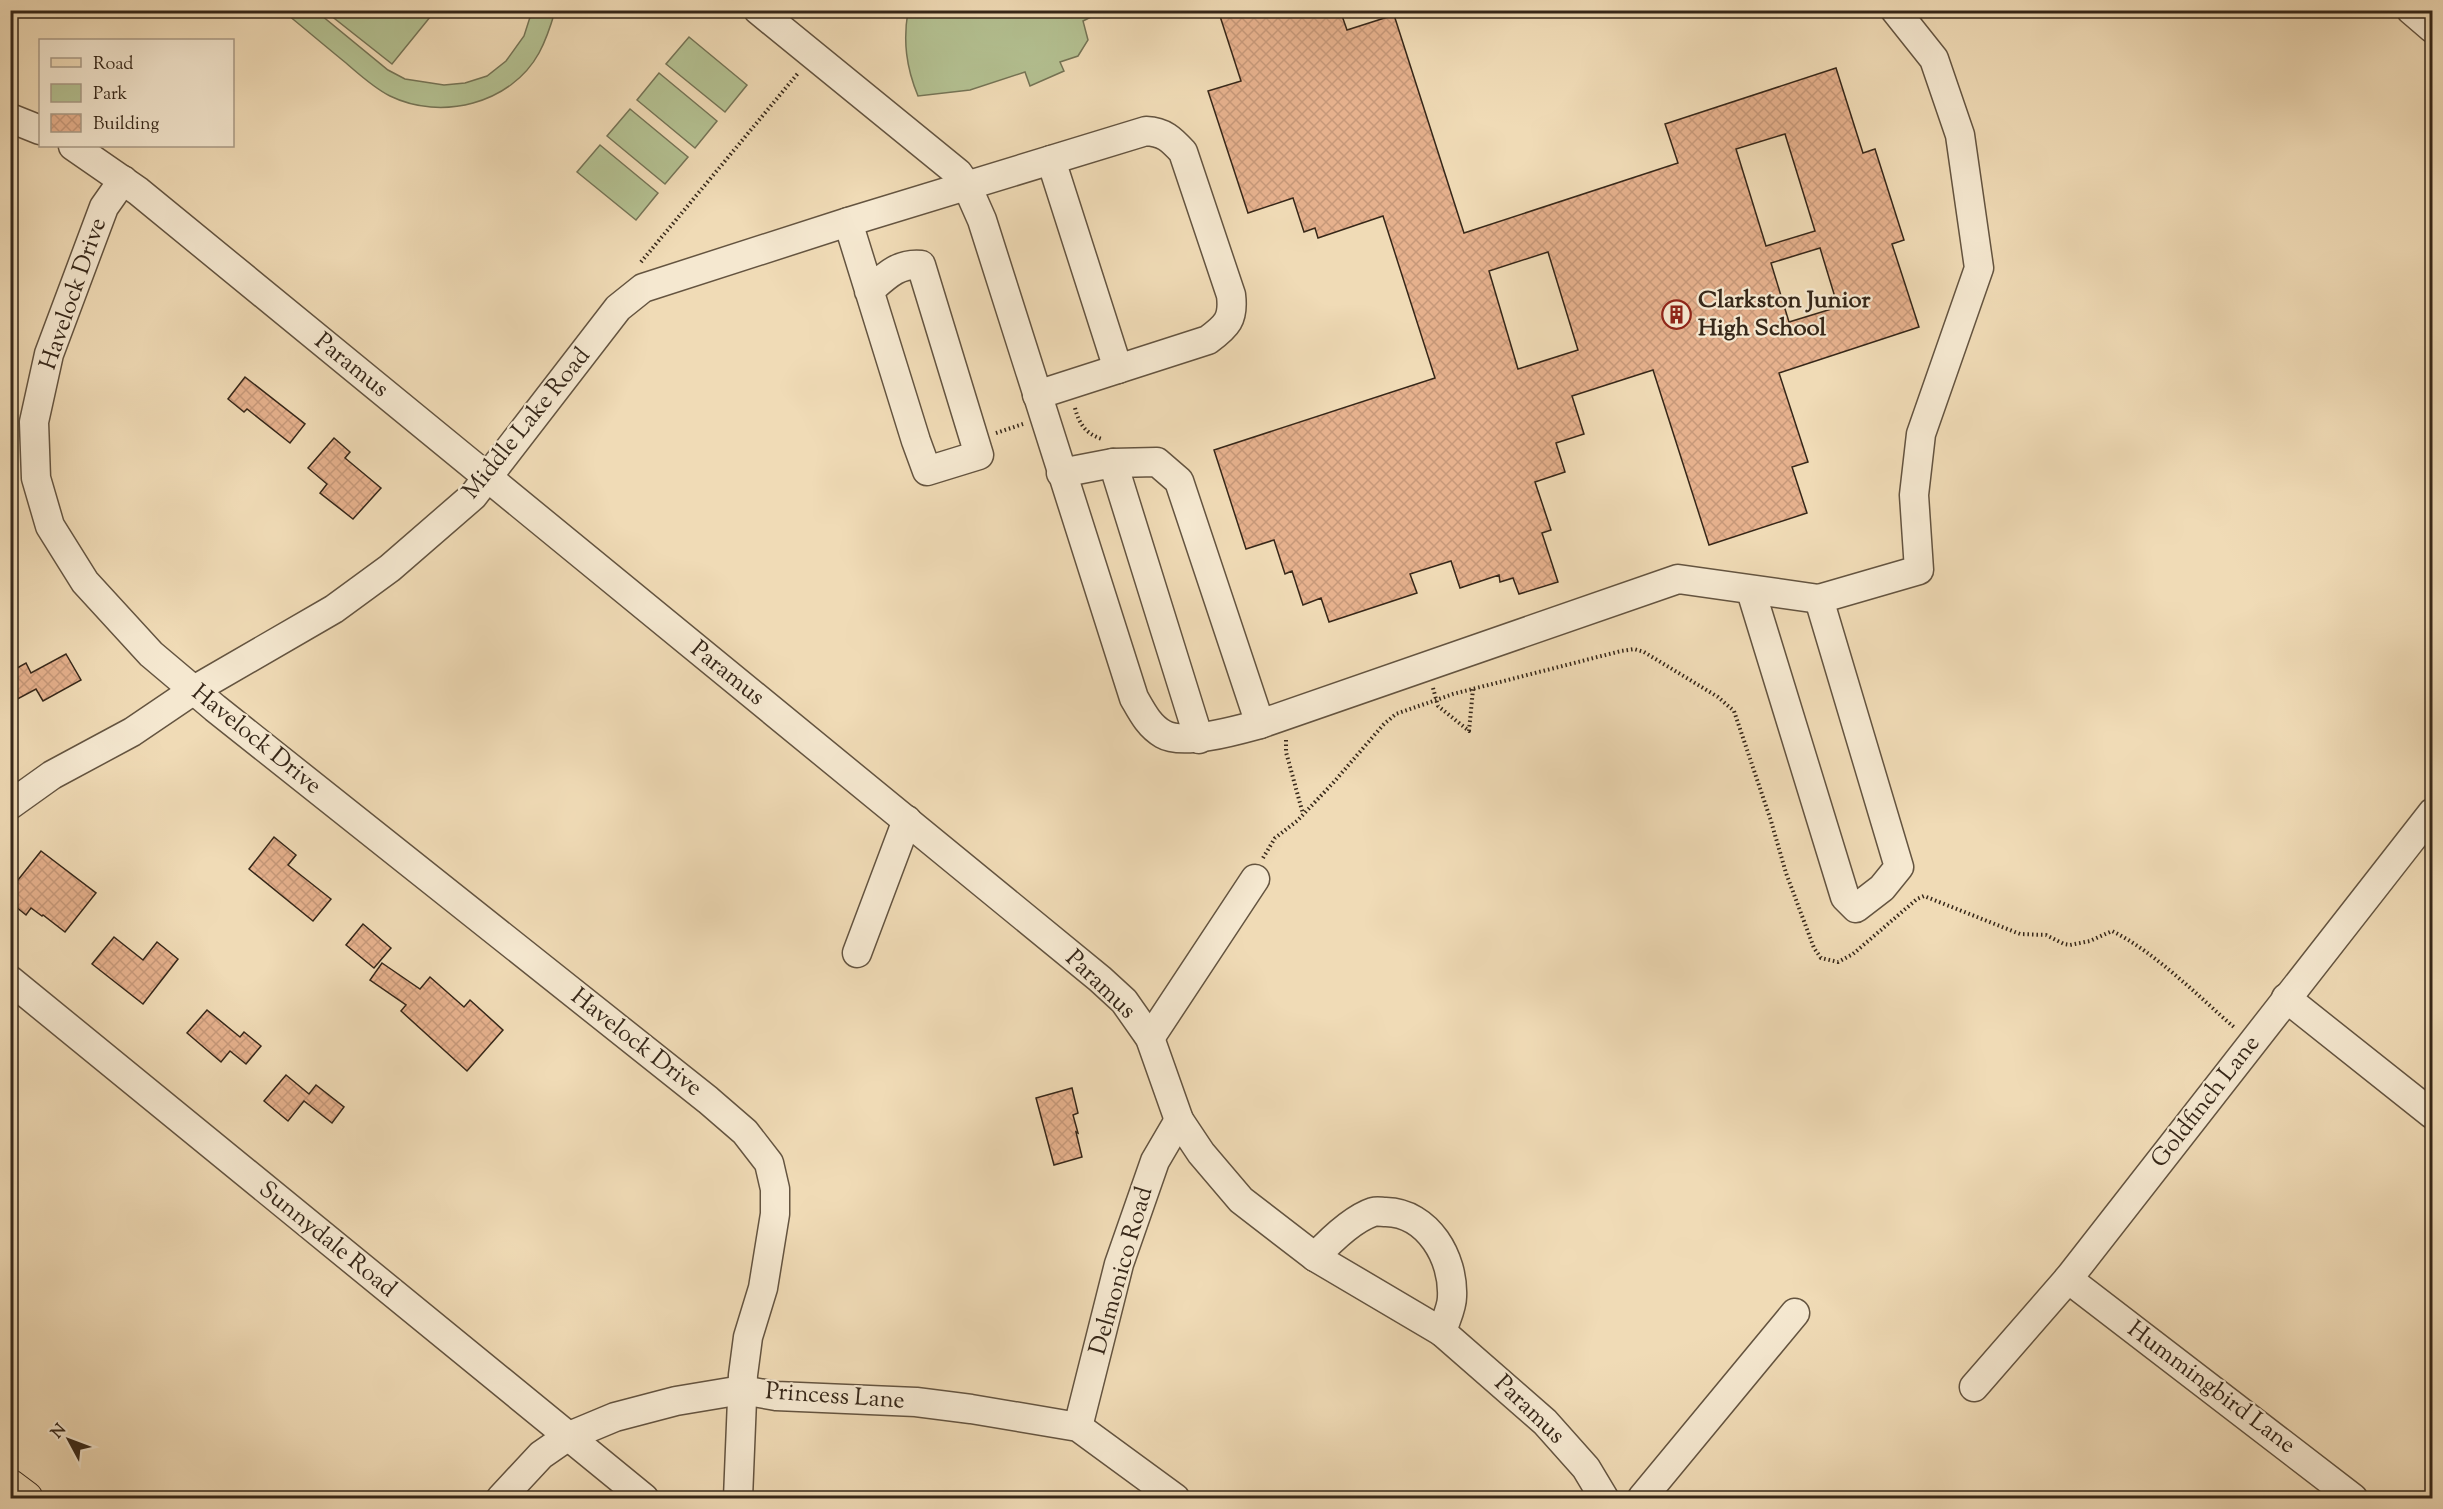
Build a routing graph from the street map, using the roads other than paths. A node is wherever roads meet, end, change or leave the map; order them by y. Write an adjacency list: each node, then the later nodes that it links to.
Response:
1 (758, 10): 10 (street)
2 (1895, 10): 19 (street)
3 (2411, 10): 4 (street)
4 (2433, 28)
5 (10, 118): 6 (street)
6 (39, 130)
7 (74, 147): 9 (street, Paramus)
8 (1051, 160): 10 (street, Middle Lake Road); 13 (street); 13 (street, Middle Lake Road)
9 (123, 180): 17 (street, Paramus); 20 (street, Havelock Drive)
10 (967, 186): 11 (street, Middle Lake Road); 14 (street)
11 (848, 222): 12 (street); 17 (street, Middle Lake Road)
12 (869, 291): 12 (street)
13 (1118, 369): 14 (street, Middle Lake Road)
14 (1037, 394): 16 (street)
15 (1113, 463): 16 (street); 21 (street); 22 (street)
16 (1062, 473): 22 (street)
17 (487, 478): 20 (street, Middle Lake Road); 25 (street, Paramus)
18 (1752, 591): 19 (street); 19 (street); 21 (street)
19 (1819, 599)
20 (194, 690): 23 (street, Middle Lake Road); 38 (street, Havelock Drive)
21 (1260, 724): 22 (street)
22 (1199, 738)
23 (10, 805)
24 (2433, 813): 29 (street, Goldfinch Lane)
25 (907, 820): 27 (street); 30 (street, Paramus)
26 (1255, 879): 30 (street)
27 (857, 953)
28 (10, 980): 40 (street, Sunnydale Road)
29 (2286, 998): 31 (street); 34 (street, Goldfinch Lane)
30 (1150, 1038): 32 (street, Paramus)
31 (2433, 1114)
32 (1179, 1120): 33 (street, Paramus); 39 (street, Delmonico Road)
33 (1315, 1257): 36 (street, Paramus); 36 (street)
34 (2068, 1279): 37 (street, Goldfinch Lane); 49 (street, Hummingbird Lane)
35 (1795, 1313): 48 (street)
36 (1442, 1332): 47 (street, Paramus)
37 (1974, 1388)
38 (742, 1390): 39 (street, Princess Lane); 40 (street, Princess Lane); 45 (street)
39 (1078, 1427): 46 (street, Princess Lane)
40 (567, 1437): 43 (street, Princess Lane); 44 (street, Sunnydale Road)
41 (10, 1486): 42 (main road)
42 (26, 1498)
43 (501, 1498)
44 (644, 1498)
45 (738, 1498)
46 (1175, 1498)
47 (1604, 1498)
48 (1642, 1498)
49 (2353, 1498)

